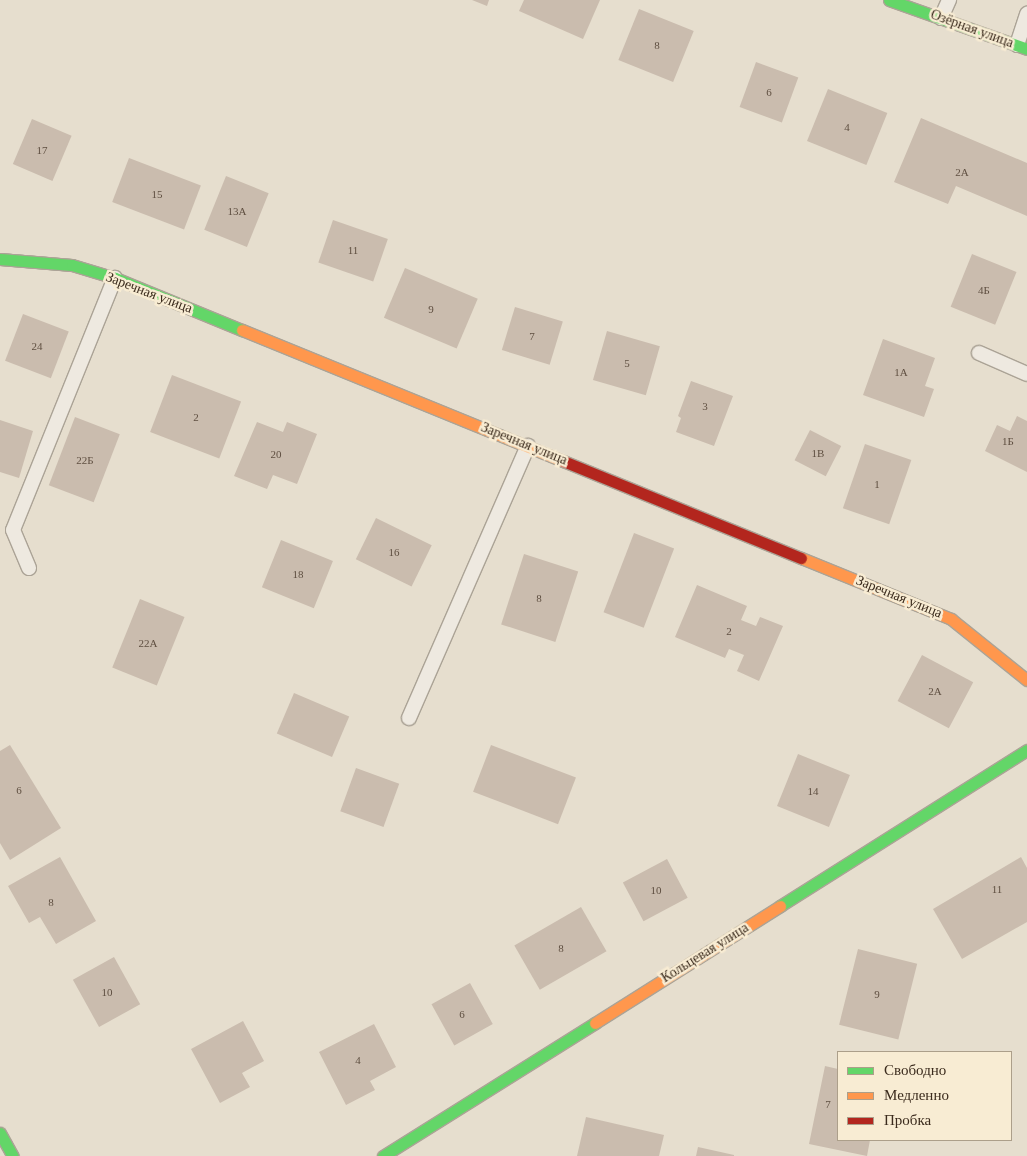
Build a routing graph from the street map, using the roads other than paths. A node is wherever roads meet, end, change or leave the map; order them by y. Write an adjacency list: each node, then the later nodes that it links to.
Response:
1 (889, 0): 4 (street, Озёрная улица)
2 (949, 0): 4 (lane)
3 (1027, 14): 5 (lane)
4 (941, 18): 5 (street, Озёрная улица)
5 (1022, 47)
6 (0, 259): 7 (street, Заречная улица)
7 (115, 278): 10 (street, Заречная улица); 11 (lane)
8 (979, 353): 9 (lane)
9 (1027, 374)
10 (528, 446): 12 (street, Заречная улица); 13 (lane)
11 (29, 568)
12 (1027, 680)
13 (408, 718)
14 (1027, 750): 17 (street, Кольцевая улица)
15 (0, 1133): 16 (street)
16 (13, 1156)
17 (383, 1156)

